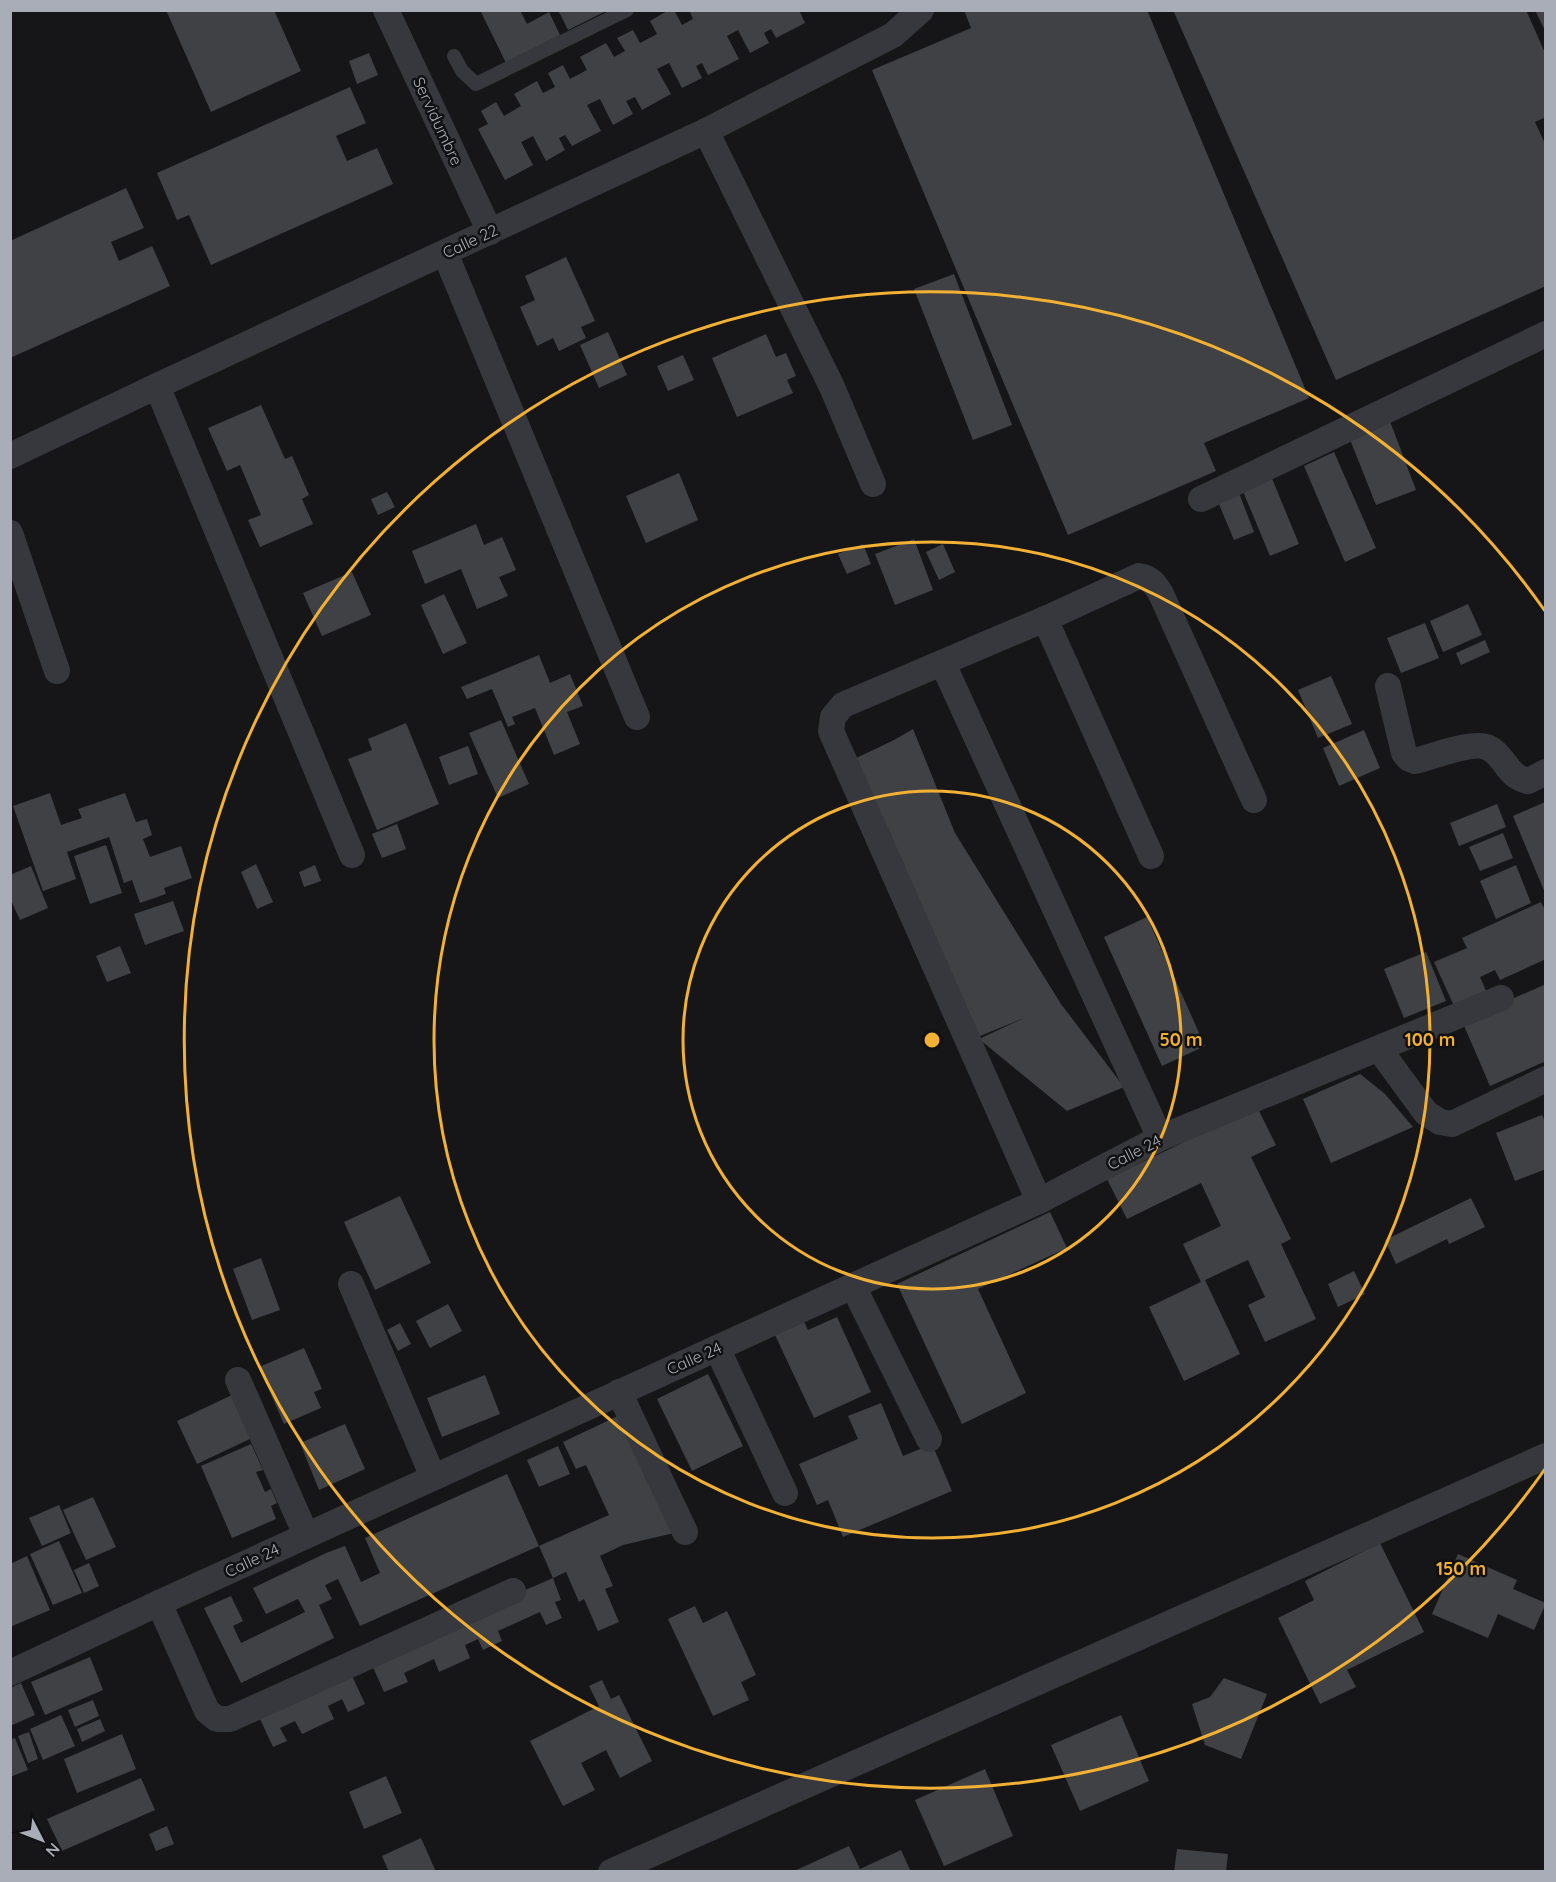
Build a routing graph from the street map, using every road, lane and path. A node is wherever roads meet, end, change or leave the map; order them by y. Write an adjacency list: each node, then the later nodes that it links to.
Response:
1 (386, 10): 6 (street, Servidumbre)
2 (627, 10): 4 (lane)
3 (921, 10): 5 (street, Calle 22)
4 (454, 56)
5 (706, 131): 6 (street, Calle 22); 11 (street)
6 (490, 232): 7 (street, Calle 22)
7 (445, 253): 9 (street, Calle 22); 18 (street)
8 (1545, 334): 12 (street)
9 (157, 386): 10 (street, Calle 22); 21 (street)
10 (10, 456)
11 (873, 484)
12 (1201, 499)
13 (10, 533): 16 (street)
14 (1045, 620): 15 (street); 20 (street); 22 (street)
15 (943, 664): 26 (street); 27 (street)
16 (57, 671)
17 (1388, 686): 19 (street)
18 (637, 717)
19 (1545, 772)
20 (1254, 800)
21 (352, 855)
22 (1151, 856)
23 (1501, 998): 24 (street, Calle 24)
24 (1379, 1049): 25 (street); 26 (street, Calle 24)
25 (1545, 1079)
26 (1160, 1138): 27 (street, Calle 24)
27 (1039, 1201): 29 (street, Calle 24)
28 (351, 1284): 35 (street)
29 (853, 1286): 30 (street, Calle 24); 33 (street)
30 (717, 1348): 32 (street, Calle 24); 36 (street)
31 (238, 1380): 38 (street)
32 (619, 1392): 35 (street, Calle 24); 37 (street)
33 (929, 1439)
34 (1545, 1456): 42 (street)
35 (433, 1477): 38 (street, Calle 24)
36 (785, 1493)
37 (685, 1532)
38 (306, 1535): 40 (street, Calle 24)
39 (513, 1591): 40 (street)
40 (159, 1603): 41 (street, Calle 24)
41 (10, 1673)
42 (611, 1872)

